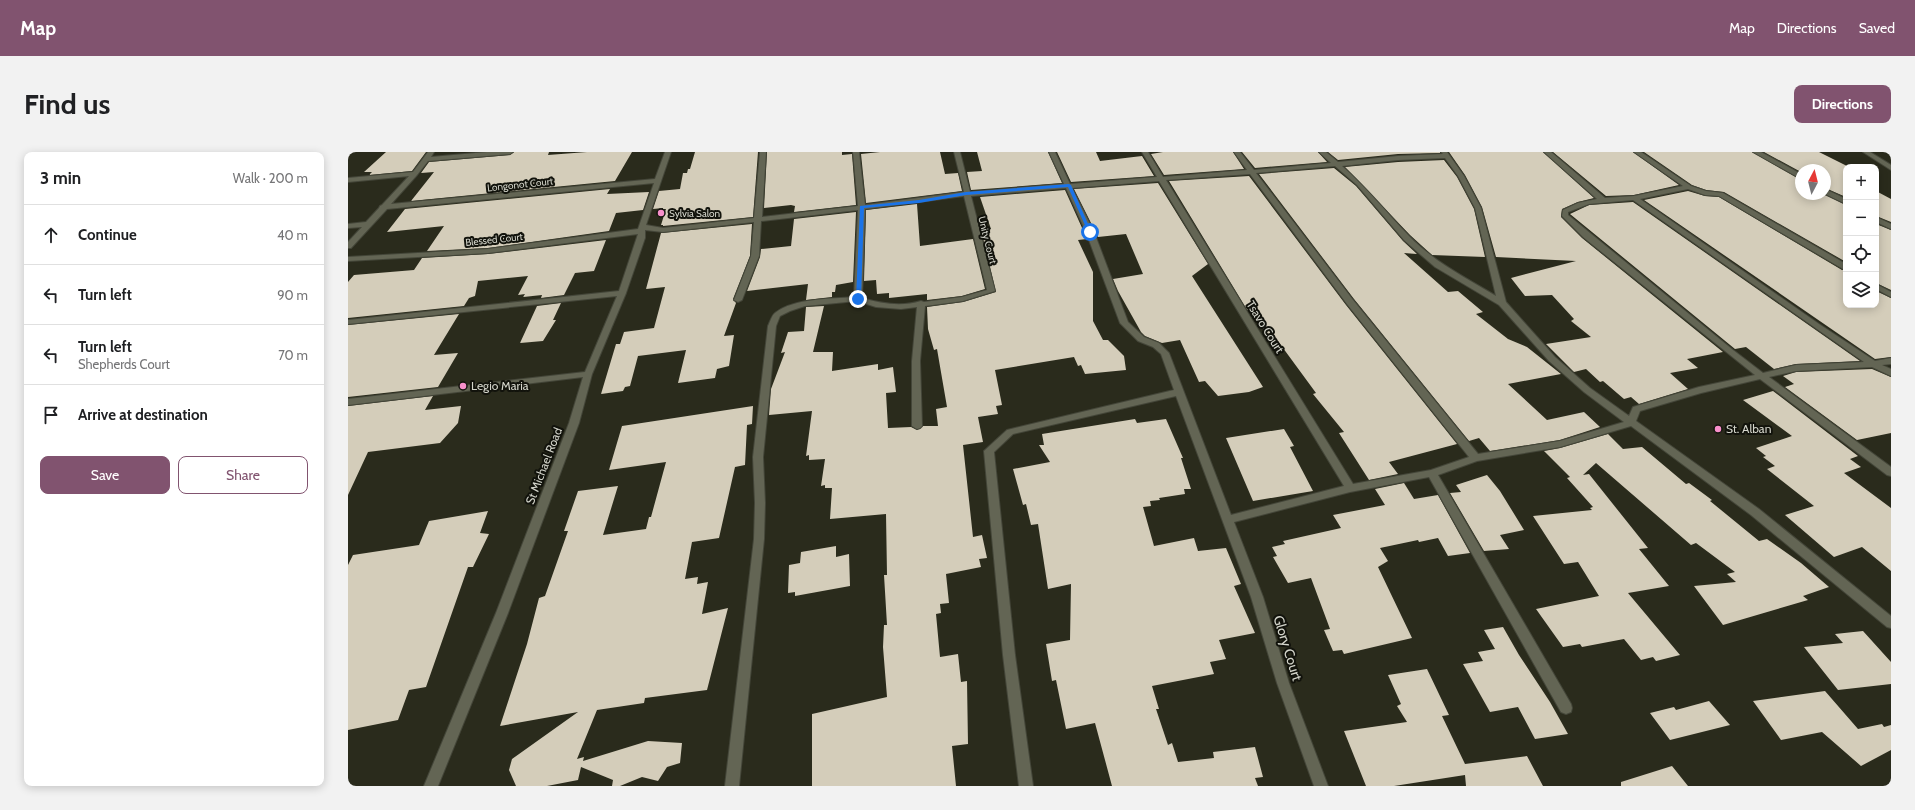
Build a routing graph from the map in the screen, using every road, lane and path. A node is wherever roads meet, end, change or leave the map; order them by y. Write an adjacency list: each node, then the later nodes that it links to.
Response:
1 (431, 152): 16 (street)
2 (510, 152): 16 (street)
3 (668, 152): 24 (street, St Michael Road)
4 (763, 152): 34 (street)
5 (856, 152): 33 (street)
6 (957, 152): 27 (street, Unity Court)
7 (1052, 152): 25 (street, Glory Court)
8 (1145, 152): 22 (street, Tsavo Court)
9 (1237, 152): 19 (street)
10 (1322, 152): 17 (street)
11 (1547, 152): 30 (street)
12 (1637, 152): 26 (street)
13 (1756, 152): 21 (street)
14 (1866, 152): 18 (street)
15 (1445, 154): 17 (street, Blessed Court); 49 (street)
16 (425, 159): 20 (street)
17 (1337, 164): 19 (street, Blessed Court); 49 (street)
18 (1891, 168)
19 (1252, 171): 22 (street, Blessed Court); 60 (street)
20 (415, 174): 23 (street); 32 (street)
21 (1795, 174)
22 (1160, 179): 25 (street, Blessed Court); 63 (street, Tsavo Court)
23 (348, 180)
24 (659, 181): 32 (street, Longonot Court); 39 (street, St Michael Road)
25 (1069, 185): 27 (street, Blessed Court); 56 (street, Glory Court)
26 (1689, 187): 29 (street); 42 (street)
27 (966, 194): 33 (street, Blessed Court); 48 (street, Unity Court)
28 (1831, 194): 31 (street)
29 (1634, 198): 30 (street); 52 (street)
30 (1604, 200): 55 (street)
31 (1843, 200)
32 (382, 207): 36 (street)
33 (862, 207): 34 (street, Blessed Court); 46 (street)
34 (759, 218): 39 (street, Blessed Court); 47 (street)
35 (1879, 221): 38 (street)
36 (366, 224): 37 (street); 40 (street)
37 (348, 226)
38 (1891, 227)
39 (642, 229): 41 (street, Blessed Court); 44 (street, St Michael Road)
40 (348, 246)
41 (348, 259)
42 (1843, 265)
43 (1879, 288): 45 (street)
44 (622, 293): 50 (street); 54 (street, St Michael Road)
45 (1891, 295)
46 (858, 299): 48 (street); 68 (street)
47 (738, 300)
48 (921, 303): 59 (street)
49 (1502, 303): 58 (street)
50 (348, 322)
51 (1891, 361): 52 (street)
52 (1873, 364): 53 (street); 55 (street)
53 (1891, 373)
54 (588, 374): 57 (street); 67 (street, St Michael Road)
55 (1761, 375): 58 (street); 61 (street)
56 (1180, 392): 64 (street, Glory Court); 69 (street)
57 (348, 402)
58 (1631, 423): 60 (street); 65 (street)
59 (916, 426)
60 (1476, 458): 62 (street)
61 (1891, 472)
62 (1432, 473): 63 (street); 66 (street)
63 (1350, 488): 64 (street)
64 (1227, 520): 70 (street, Glory Court)
65 (1891, 623)
66 (1566, 708)
67 (431, 786)
68 (732, 786)
69 (1026, 786)
70 (1321, 786)

